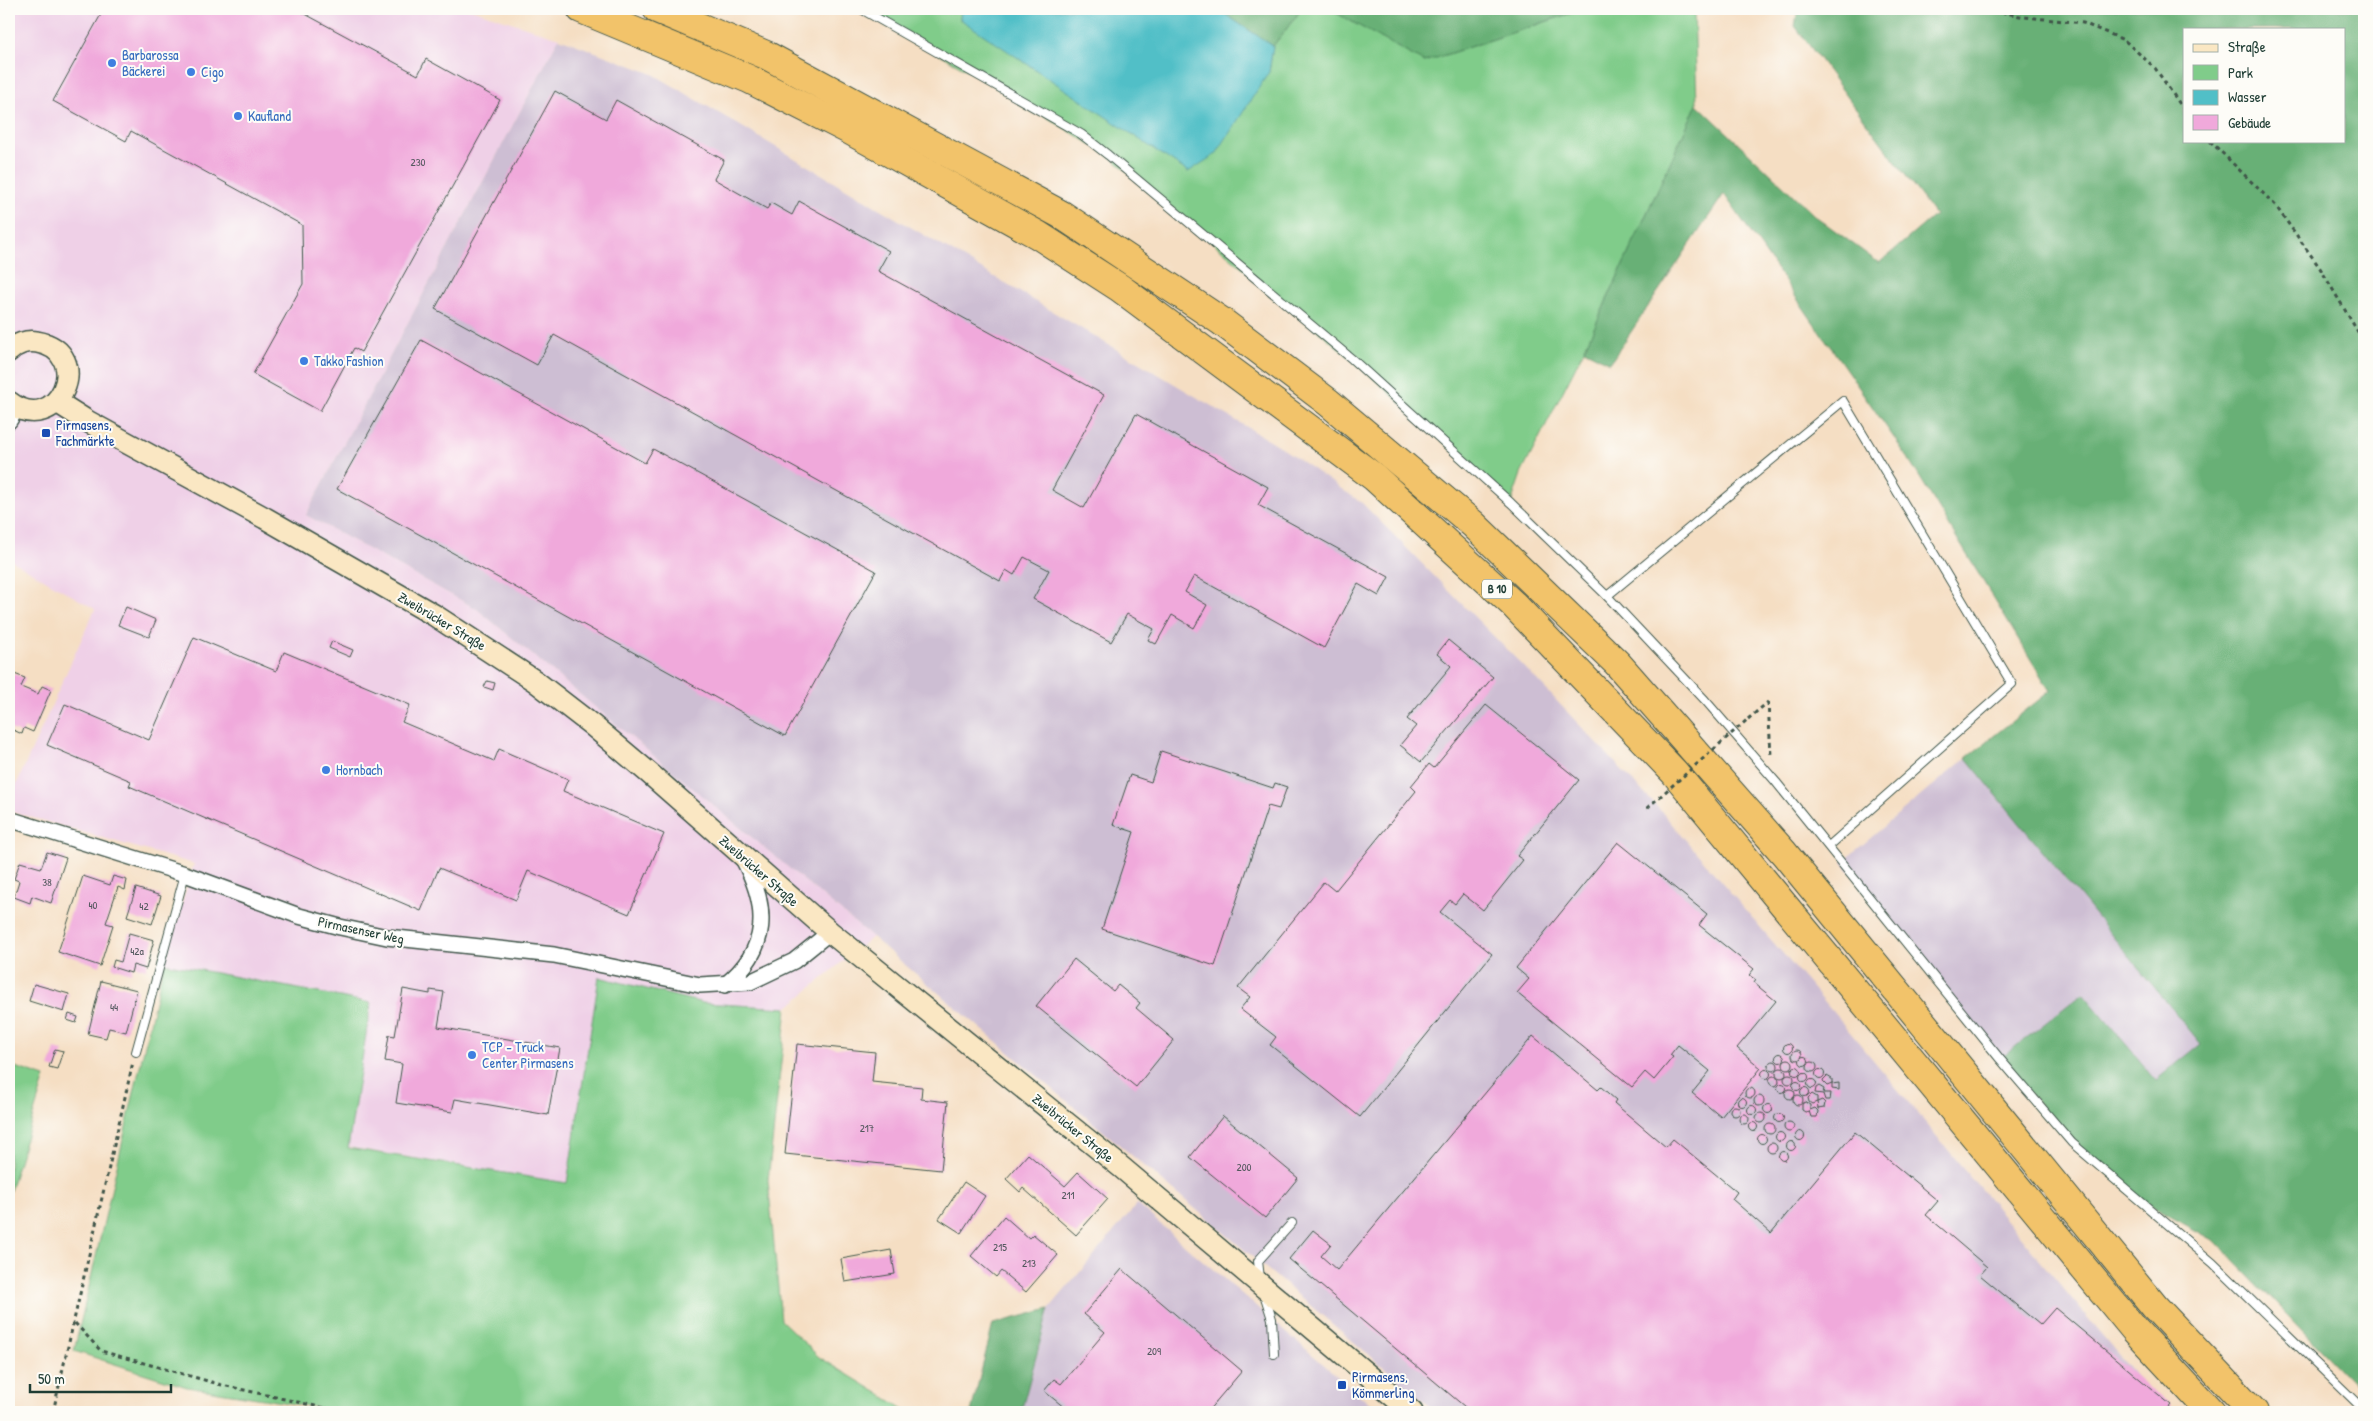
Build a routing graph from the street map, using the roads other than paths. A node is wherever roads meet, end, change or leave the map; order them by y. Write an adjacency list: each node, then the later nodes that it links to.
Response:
1 (581, 9): 20 (highway, B 10)
2 (657, 9): 21 (highway, B 10)
3 (861, 9): 7 (lane)
4 (9, 351): 5 (street)
5 (57, 402): 6 (street); 10 (street, Zweibrücker Straße)
6 (12, 410)
7 (1607, 596): 9 (lane); 9 (lane)
8 (9, 819): 11 (street, Pirmasenser Weg)
9 (1828, 846): 18 (lane)
10 (741, 856): 12 (street, Zweibrücker Straße); 13 (street)
11 (185, 874): 13 (street, Pirmasenser Weg); 14 (lane)
12 (830, 932): 13 (street, Pirmasenser Weg); 16 (street, Zweibrücker Straße)
13 (725, 985)
14 (136, 1052)
15 (1292, 1223): 16 (lane)
16 (1261, 1285): 17 (lane); 19 (street, Zweibrücker Straße)
17 (1274, 1354)
18 (2364, 1410)
19 (1412, 1412)
20 (2210, 1412)
21 (2254, 1412)

